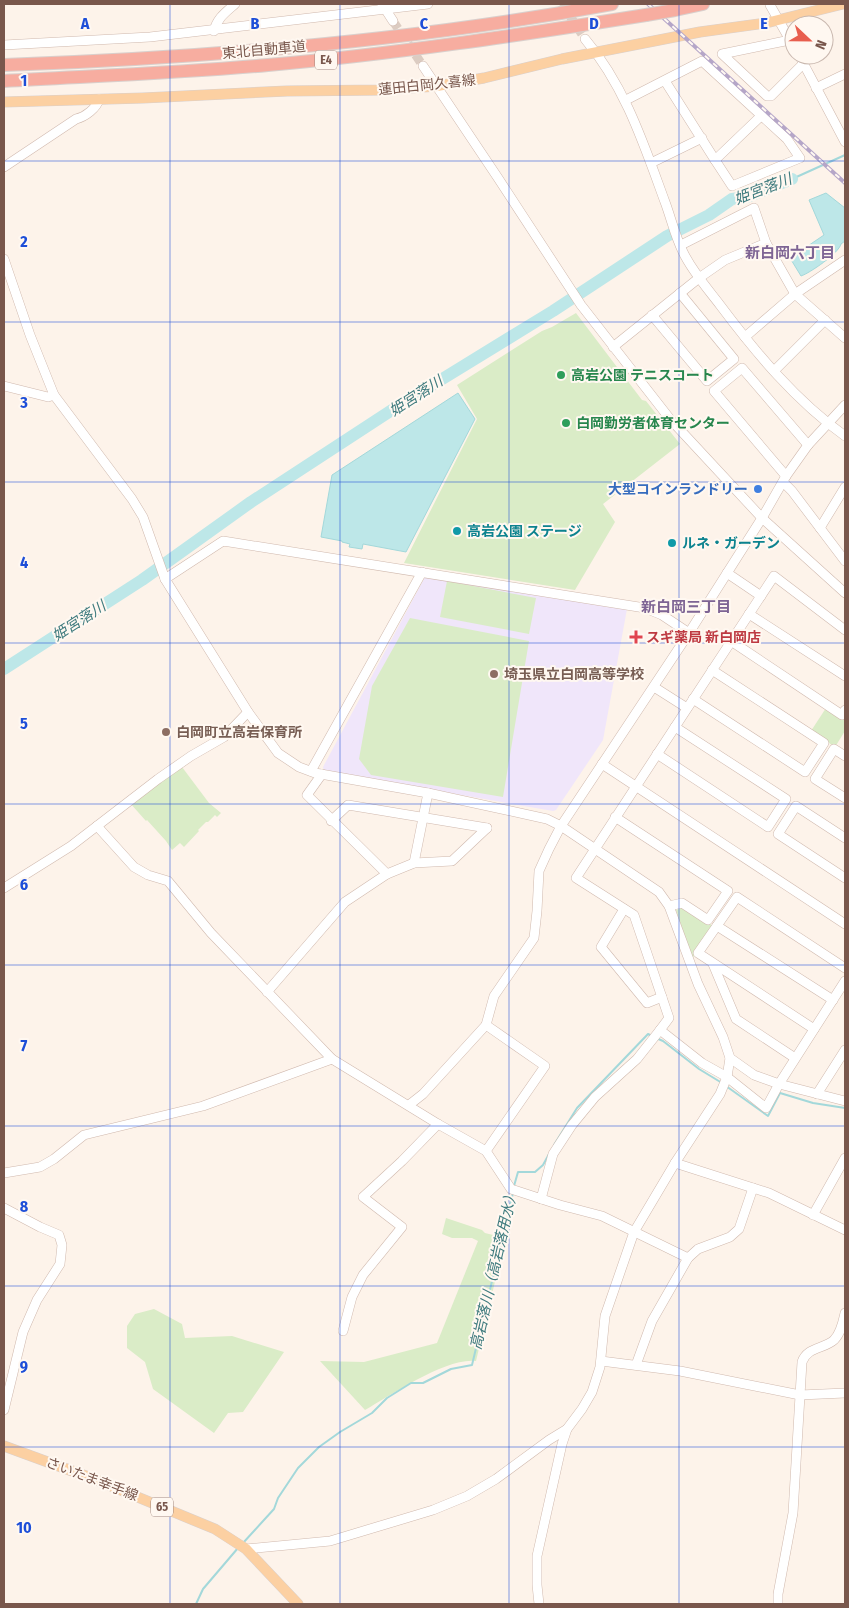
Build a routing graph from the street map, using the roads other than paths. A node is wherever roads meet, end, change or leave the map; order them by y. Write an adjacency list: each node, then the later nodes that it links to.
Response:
1 (226, 4): 9 (street)
2 (235, 4): 9 (street)
3 (428, 4): 8 (street)
4 (612, 4): 18 (highway, 東北自動車道 / E4)
5 (703, 4): 23 (highway, 東北自動車道 / E4, bridge)
6 (842, 4): 10 (main road, 蓮田白岡久喜線)
7 (770, 5): 10 (street)
8 (384, 7): 11 (street); 13 (street)
9 (224, 14): 13 (street)
10 (779, 19): 12 (street); 17 (main road, 蓮田白岡久喜線)
11 (393, 21)
12 (784, 28)
13 (214, 31): 16 (street)
14 (585, 39): 17 (street)
15 (784, 44): 19 (street)
16 (4, 45)
17 (597, 52): 25 (main road, 蓮田白岡久喜線); 28 (street)
18 (4, 65)
19 (802, 65)
20 (804, 65): 26 (street)
21 (423, 66): 25 (street)
22 (845, 74): 26 (street)
23 (4, 81)
24 (665, 81): 28 (street); 30 (street); 31 (street)
25 (437, 86): 27 (main road, 蓮田白岡久喜線); 48 (street)
26 (816, 88): 32 (street)
27 (99, 99): 29 (main road, 蓮田白岡久喜線); 35 (street)
28 (626, 100): 34 (street)
29 (4, 102)
30 (762, 115): 33 (street); 33 (street)
31 (702, 138): 33 (street); 34 (street)
32 (845, 142)
33 (715, 160)
34 (651, 163): 37 (street)
35 (4, 167)
36 (766, 243): 37 (street); 40 (street); 42 (street)
37 (681, 246): 40 (street)
38 (4, 258): 51 (street)
39 (845, 260): 42 (street)
40 (699, 278): 41 (street); 46 (street)
41 (680, 293): 43 (street); 43 (street)
42 (795, 294): 44 (street); 46 (street)
43 (652, 315): 48 (street)
44 (824, 320): 45 (street); 49 (street)
45 (841, 328): 47 (street)
46 (745, 337): 49 (street)
47 (845, 338)
48 (613, 347): 58 (street)
49 (774, 371): 53 (street)
50 (4, 386): 51 (street)
51 (54, 395): 63 (street)
52 (845, 405): 53 (street)
53 (828, 424): 54 (street); 55 (street)
54 (845, 436)
55 (808, 445): 56 (street); 56 (street)
56 (784, 479): 58 (street); 59 (street)
57 (845, 487): 59 (street)
58 (762, 518): 62 (street); 64 (street)
59 (820, 528): 60 (street)
60 (845, 561)
61 (422, 572): 63 (street); 68 (street); 81 (street)
62 (726, 573): 65 (street); 68 (street)
63 (165, 579): 76 (street)
64 (845, 593)
65 (761, 596): 66 (street); 67 (street)
66 (749, 614): 69 (street); 71 (street)
67 (845, 630)
68 (689, 633): 72 (street)
69 (731, 641): 70 (street); 75 (street)
70 (712, 670): 73 (street); 73 (street)
71 (845, 676)
72 (654, 688): 74 (street); 80 (street)
73 (693, 699): 74 (street)
74 (687, 708): 77 (street)
75 (845, 710)
76 (248, 712): 81 (street); 89 (street)
77 (675, 727): 78 (street); 78 (street)
78 (657, 754): 83 (street)
79 (845, 756): 85 (street)
80 (602, 764): 83 (street); 90 (street)
81 (311, 772): 82 (street)
82 (322, 774): 84 (street); 88 (street)
83 (636, 787): 86 (street); 99 (street)
84 (428, 793): 87 (street); 90 (street)
85 (845, 798)
86 (615, 817): 92 (street); 97 (street)
87 (423, 818): 88 (street); 93 (street); 93 (street)
88 (331, 821): 94 (street)
89 (97, 826): 96 (street); 104 (street)
90 (561, 826): 92 (street); 107 (street)
91 (845, 838): 95 (street)
92 (595, 848): 97 (street); 98 (street)
93 (414, 862): 94 (street)
94 (387, 874): 104 (street)
95 (845, 878)
96 (4, 888)
97 (670, 906): 112 (street)
98 (624, 909): 105 (street); 105 (street)
99 (845, 924)
100 (717, 926): 101 (street); 102 (street); 106 (street)
101 (713, 964): 108 (street); 113 (street)
102 (845, 968)
103 (845, 981): 106 (street)
104 (267, 992): 111 (street)
105 (662, 997): 109 (street)
106 (833, 1000): 108 (street)
107 (486, 1025): 118 (street); 120 (street)
108 (814, 1029): 113 (street)
109 (660, 1030): 114 (street); 125 (street)
110 (845, 1050): 116 (street)
111 (332, 1058): 118 (street); 123 (street)
112 (730, 1058): 114 (street); 115 (street)
113 (795, 1058): 115 (street)
114 (728, 1077): 115 (street); 122 (street)
115 (779, 1084): 116 (street)
116 (817, 1094): 117 (street)
117 (845, 1102)
118 (409, 1105): 119 (street)
119 (438, 1124): 120 (street); 132 (street)
120 (486, 1151): 125 (street)
121 (845, 1158): 127 (street)
122 (675, 1163): 124 (street); 129 (street)
123 (4, 1173)
124 (753, 1188): 127 (street); 130 (street)
125 (541, 1199): 129 (street)
126 (4, 1208): 137 (street)
127 (813, 1215): 128 (street)
128 (845, 1230)
129 (634, 1232): 130 (street); 133 (street)
130 (688, 1258): 134 (street)
131 (845, 1313): 136 (street)
132 (343, 1331)
133 (601, 1361): 134 (street); 138 (street)
134 (636, 1365): 136 (street)
135 (845, 1393): 136 (street)
136 (800, 1395): 143 (street)
137 (4, 1410)
138 (567, 1429): 140 (street); 142 (street)
139 (4, 1446): 140 (main road, さいたま幸手線 / 65)
140 (246, 1549): 141 (main road, さいたま幸手線 / 65)
141 (298, 1604)
142 (539, 1604)
143 (778, 1604)

